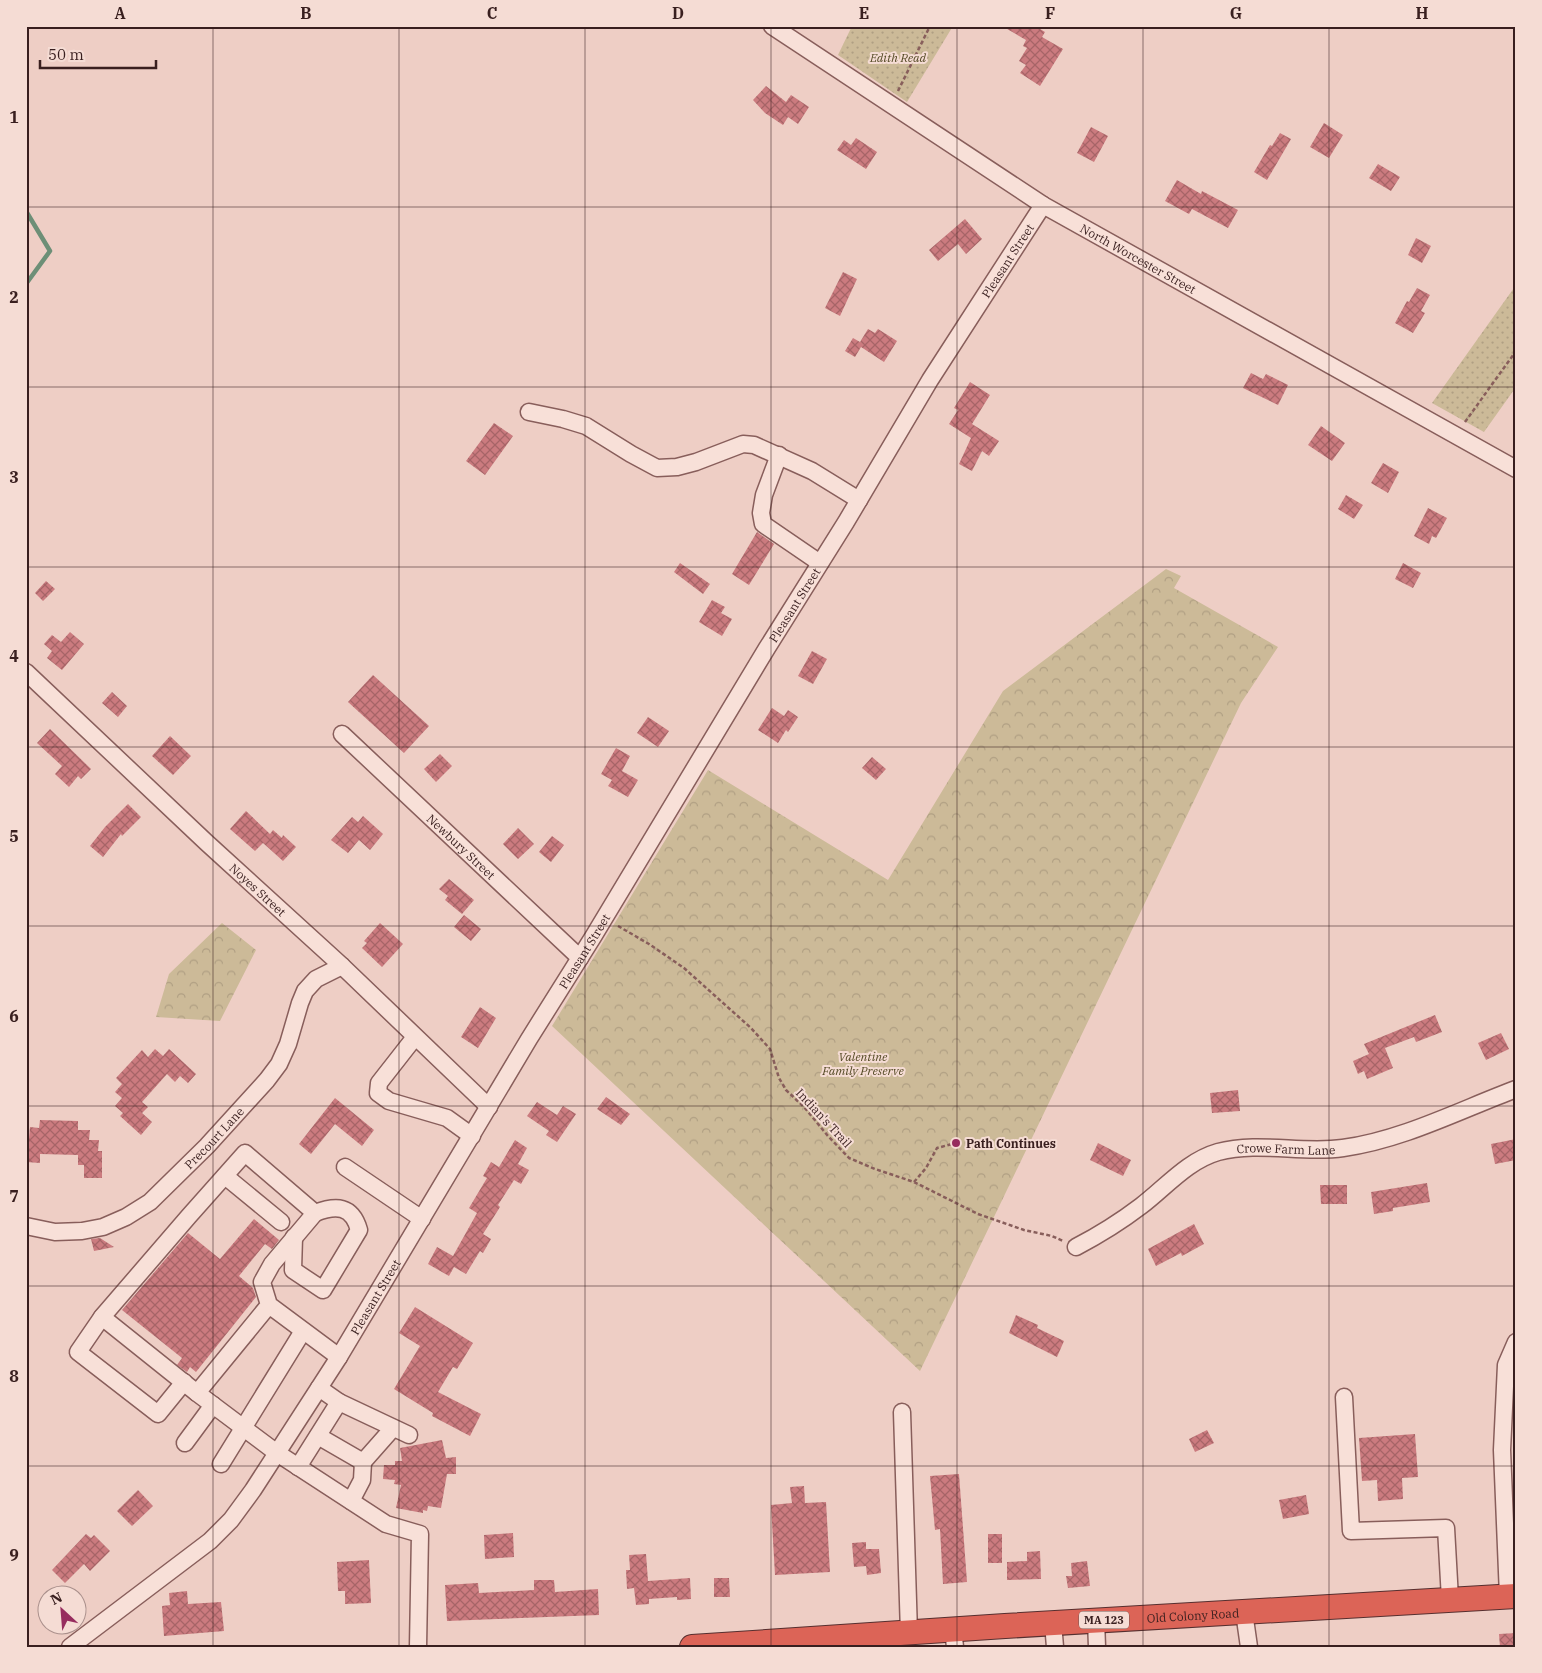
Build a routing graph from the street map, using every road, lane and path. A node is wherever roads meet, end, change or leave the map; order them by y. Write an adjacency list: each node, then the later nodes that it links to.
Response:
1 (772, 26): 3 (street, North Worcester Street)
2 (930, 26): 3 (path)
3 (891, 105): 4 (street, North Worcester Street)
4 (1044, 205): 7 (street, North Worcester Street); 10 (street, Pleasant Street)
5 (1516, 351): 7 (path)
6 (529, 412): 8 (street)
7 (1455, 436): 9 (street, North Worcester Street)
8 (779, 455): 10 (street); 11 (street)
9 (1516, 469)
10 (859, 500): 11 (street, Pleasant Street)
11 (820, 563): 15 (street, Pleasant Street)
12 (26, 672): 16 (street, Noyes Street)
13 (342, 734): 15 (street, Newbury Street)
14 (614, 924): 24 (path, Indian's Trail)
15 (580, 958): 19 (street, Pleasant Street)
16 (342, 966): 17 (street, Noyes Street); 28 (street, Precourt Lane)
17 (415, 1037): 19 (street, Noyes Street); 20 (street)
18 (1516, 1089): 30 (street, Crowe Farm Lane)
19 (489, 1107): 20 (street, Pleasant Street)
20 (472, 1136): 26 (street, Pleasant Street)
21 (956, 1143): 24 (path)
22 (345, 1167): 26 (street)
23 (225, 1176): 25 (street); 27 (street); 32 (street)
24 (914, 1182): 30 (path, Indian's Trail)
25 (315, 1213): 29 (street); 29 (street)
26 (422, 1219): 35 (street, Pleasant Street)
27 (280, 1222)
28 (26, 1226)
29 (294, 1238): 31 (street)
30 (1076, 1247)
31 (269, 1305): 33 (street); 38 (street)
32 (102, 1317): 36 (street); 36 (street)
33 (303, 1331): 35 (street); 43 (street)
34 (1516, 1342): 53 (street)
35 (339, 1357): 37 (street, Pleasant Street)
36 (184, 1382): 38 (street)
37 (319, 1388): 40 (street); 48 (street, Pleasant Street)
38 (197, 1393): 41 (street)
39 (1344, 1397): 54 (street)
40 (340, 1402): 44 (street); 46 (street)
41 (213, 1405): 43 (street); 47 (street)
42 (902, 1412): 58 (street)
43 (243, 1428): 48 (street); 50 (street)
44 (393, 1428): 45 (street); 49 (street)
45 (409, 1435)
46 (318, 1436): 49 (street); 51 (street)
47 (185, 1443)
48 (277, 1453): 51 (street); 60 (street, Pleasant Street)
49 (363, 1462): 52 (street)
50 (221, 1464)
51 (298, 1467): 52 (street)
52 (351, 1501): 61 (street)
53 (1512, 1596): 54 (highway, Old Colony Road / MA 123)
54 (1450, 1599): 55 (highway, Old Colony Road / MA 123)
55 (1244, 1612): 56 (highway, Old Colony Road / MA 123); 65 (street)
56 (1096, 1620): 57 (highway, Old Colony Road / MA 123); 64 (street)
57 (1053, 1623): 59 (highway, Old Colony Road / MA 123); 63 (street)
58 (909, 1633): 59 (highway, Old Colony Road / MA 123); 62 (highway, Old Colony Road / MA 123)
59 (954, 1638)
60 (70, 1647)
61 (418, 1647)
62 (692, 1647)
63 (1055, 1647)
64 (1097, 1647)
65 (1249, 1647)

